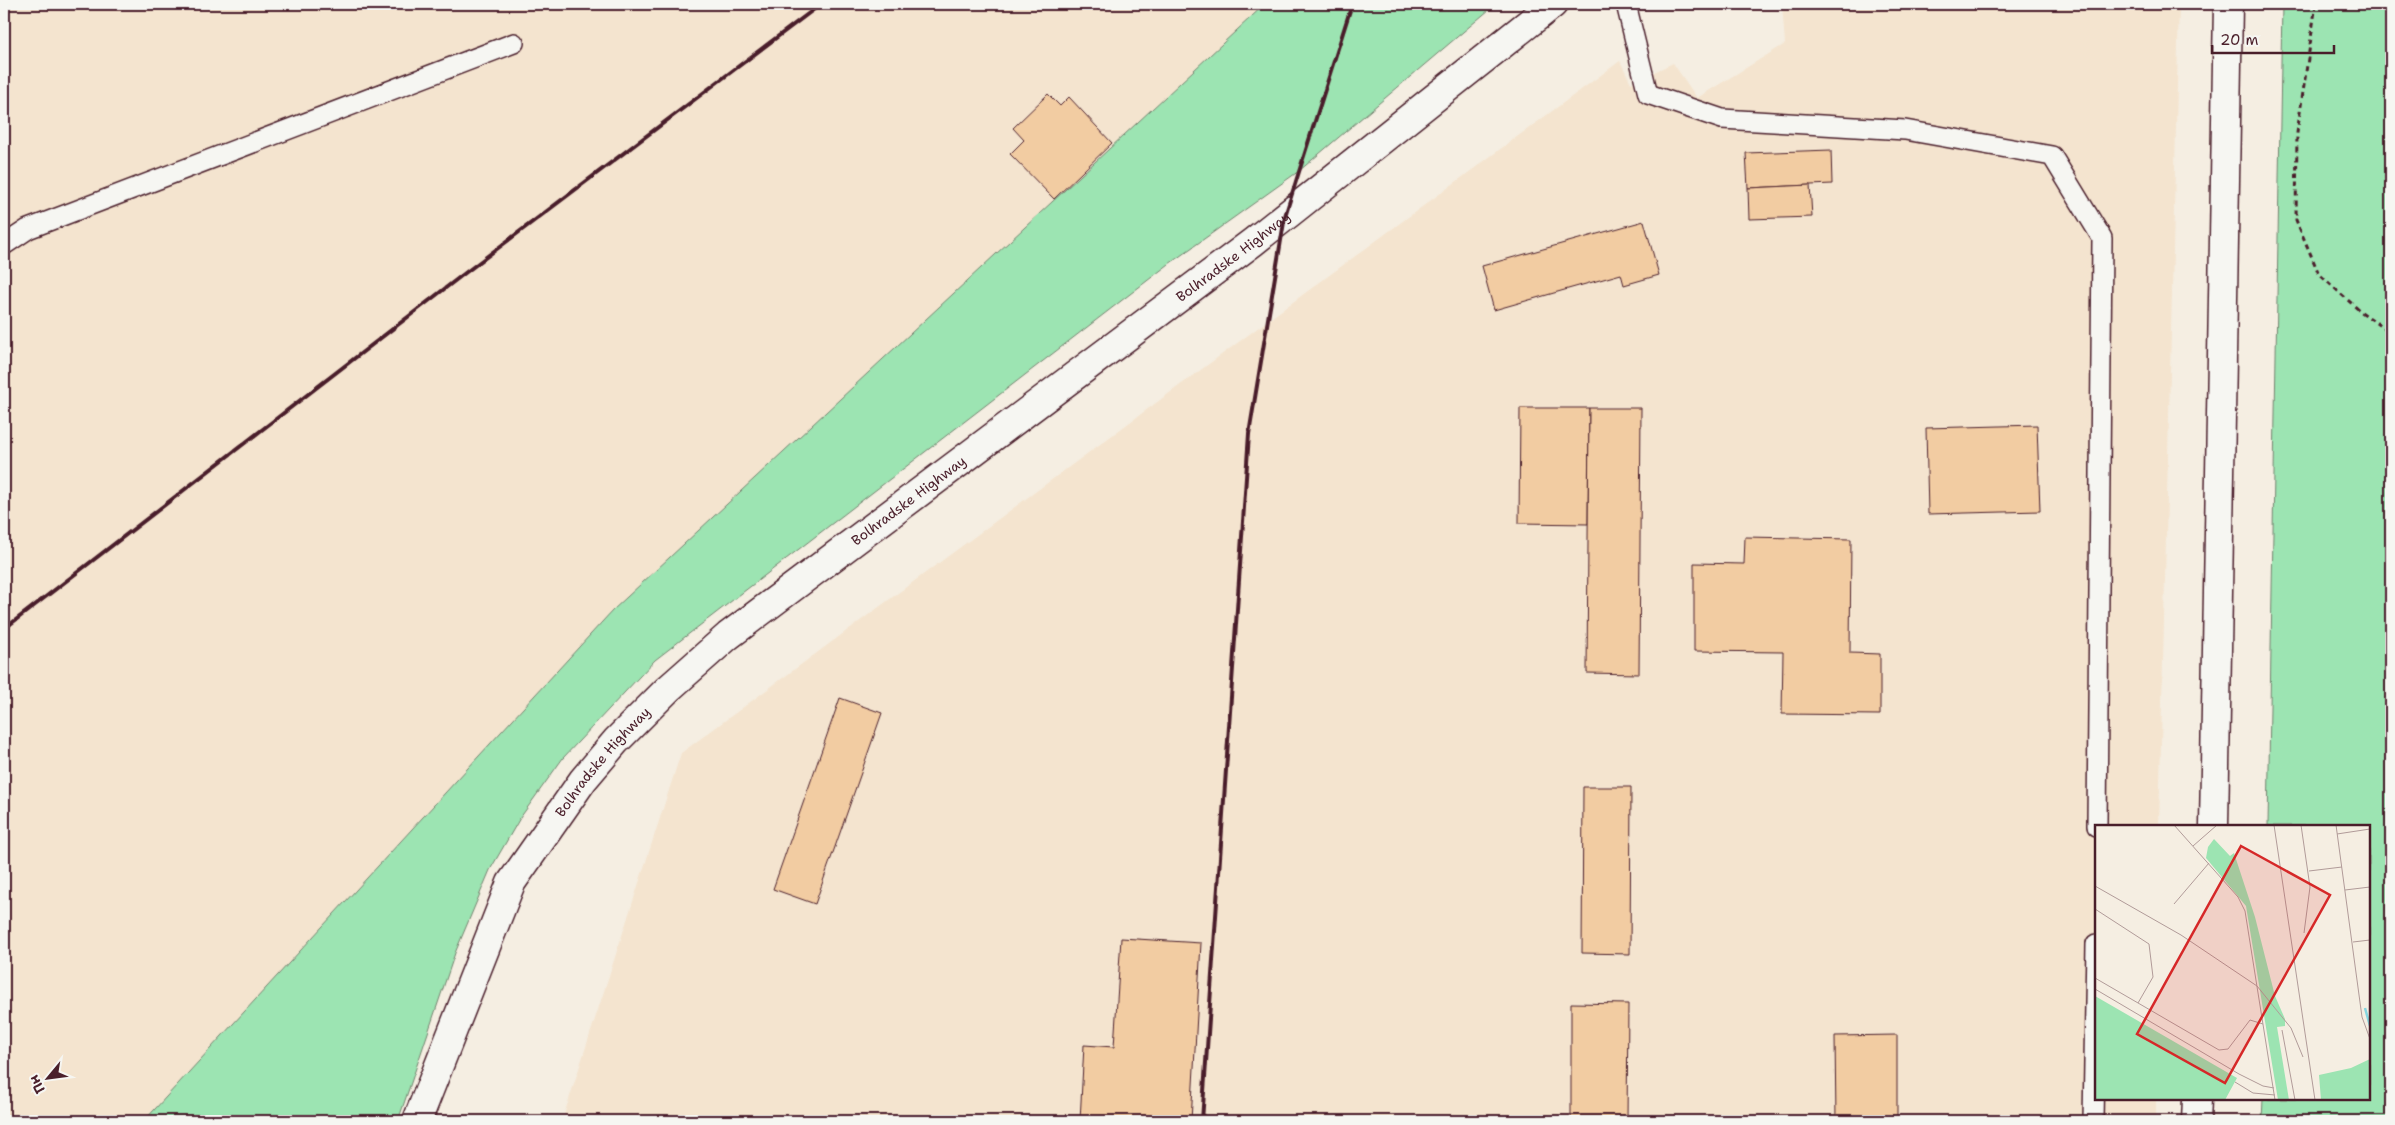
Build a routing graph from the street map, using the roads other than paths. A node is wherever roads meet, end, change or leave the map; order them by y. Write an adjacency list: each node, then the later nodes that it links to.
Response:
1 (1553, 4): 10 (main road, Bolhradske Highway)
2 (1626, 4): 6 (lane)
3 (2228, 4): 7 (main road)
4 (514, 43): 5 (lane)
5 (4, 246)
6 (2097, 825)
7 (2214, 825)
8 (2095, 1050): 11 (lane)
9 (2197, 1100): 12 (main road)
10 (417, 1121)
11 (2093, 1121)
12 (2196, 1121)

